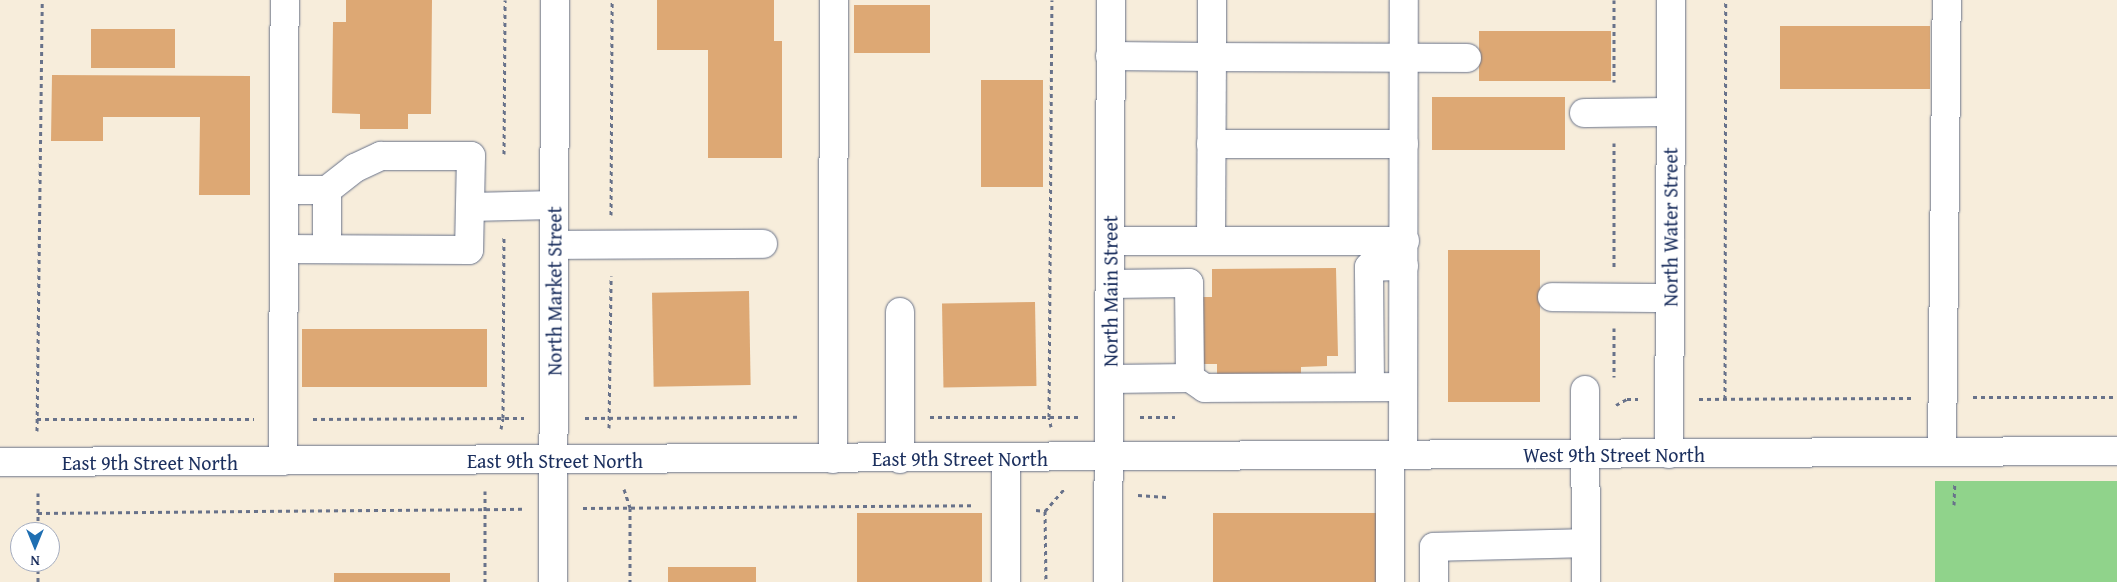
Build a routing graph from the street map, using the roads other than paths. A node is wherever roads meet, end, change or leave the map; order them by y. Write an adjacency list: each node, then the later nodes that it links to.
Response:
1 (285, 0): 17 (street)
2 (555, 0): 19 (street, North Market Street)
3 (834, 0): 43 (street)
4 (1111, 0): 9 (street, North Main Street)
5 (1212, 0): 10 (street)
6 (1404, 0): 12 (street)
7 (1671, 0): 13 (street, North Water Street)
8 (1947, 0): 38 (street)
9 (1110, 56): 10 (street); 21 (street, North Main Street)
10 (1212, 57): 12 (street); 15 (street)
11 (1467, 58): 12 (street)
12 (1404, 59): 16 (street)
13 (1670, 112): 14 (street); 30 (street, North Water Street)
14 (1584, 113)
15 (1211, 144): 16 (street); 22 (street)
16 (1404, 144): 27 (street)
17 (284, 190): 18 (street); 25 (street)
18 (327, 190): 20 (street); 26 (street)
19 (554, 205): 20 (street); 24 (street, North Market Street)
20 (470, 207): 26 (street)
21 (1110, 241): 22 (street); 28 (street, North Main Street)
22 (1211, 241): 27 (street)
23 (763, 244): 24 (street)
24 (554, 245): 47 (street, North Market Street)
25 (284, 248): 26 (street); 46 (street)
26 (327, 249)
27 (1405, 254): 34 (street); 35 (street)
28 (1110, 284): 32 (street); 33 (street, North Main Street)
29 (1552, 298): 30 (street)
30 (1670, 298): 40 (street, North Water Street)
31 (900, 312): 44 (street)
32 (1190, 378): 33 (street); 34 (street)
33 (1110, 379): 42 (street, North Main Street)
34 (1370, 386): 35 (street)
35 (1403, 386): 41 (street)
36 (1585, 390): 39 (street)
37 (2117, 451): 38 (street, West 9th Street North)
38 (1942, 452): 40 (street, West 9th Street North)
39 (1585, 454): 40 (street, West 9th Street North); 41 (street, West 9th Street North); 49 (street)
40 (1670, 454)
41 (1397, 455): 42 (street, West 9th Street North); 53 (street)
42 (1110, 457): 45 (street, East 9th Street North); 52 (street, North Main Street)
43 (834, 458): 44 (street, East 9th Street North); 47 (street, East 9th Street North)
44 (900, 458): 45 (street, East 9th Street North)
45 (1006, 458): 51 (street)
46 (283, 461): 47 (street, East 9th Street North); 48 (street, East 9th Street North)
47 (554, 461): 50 (street, North Market Street)
48 (0, 462)
49 (1586, 543): 54 (street); 55 (street)
50 (553, 582)
51 (1006, 582)
52 (1108, 582)
53 (1390, 582)
54 (1434, 582)
55 (1586, 582)

